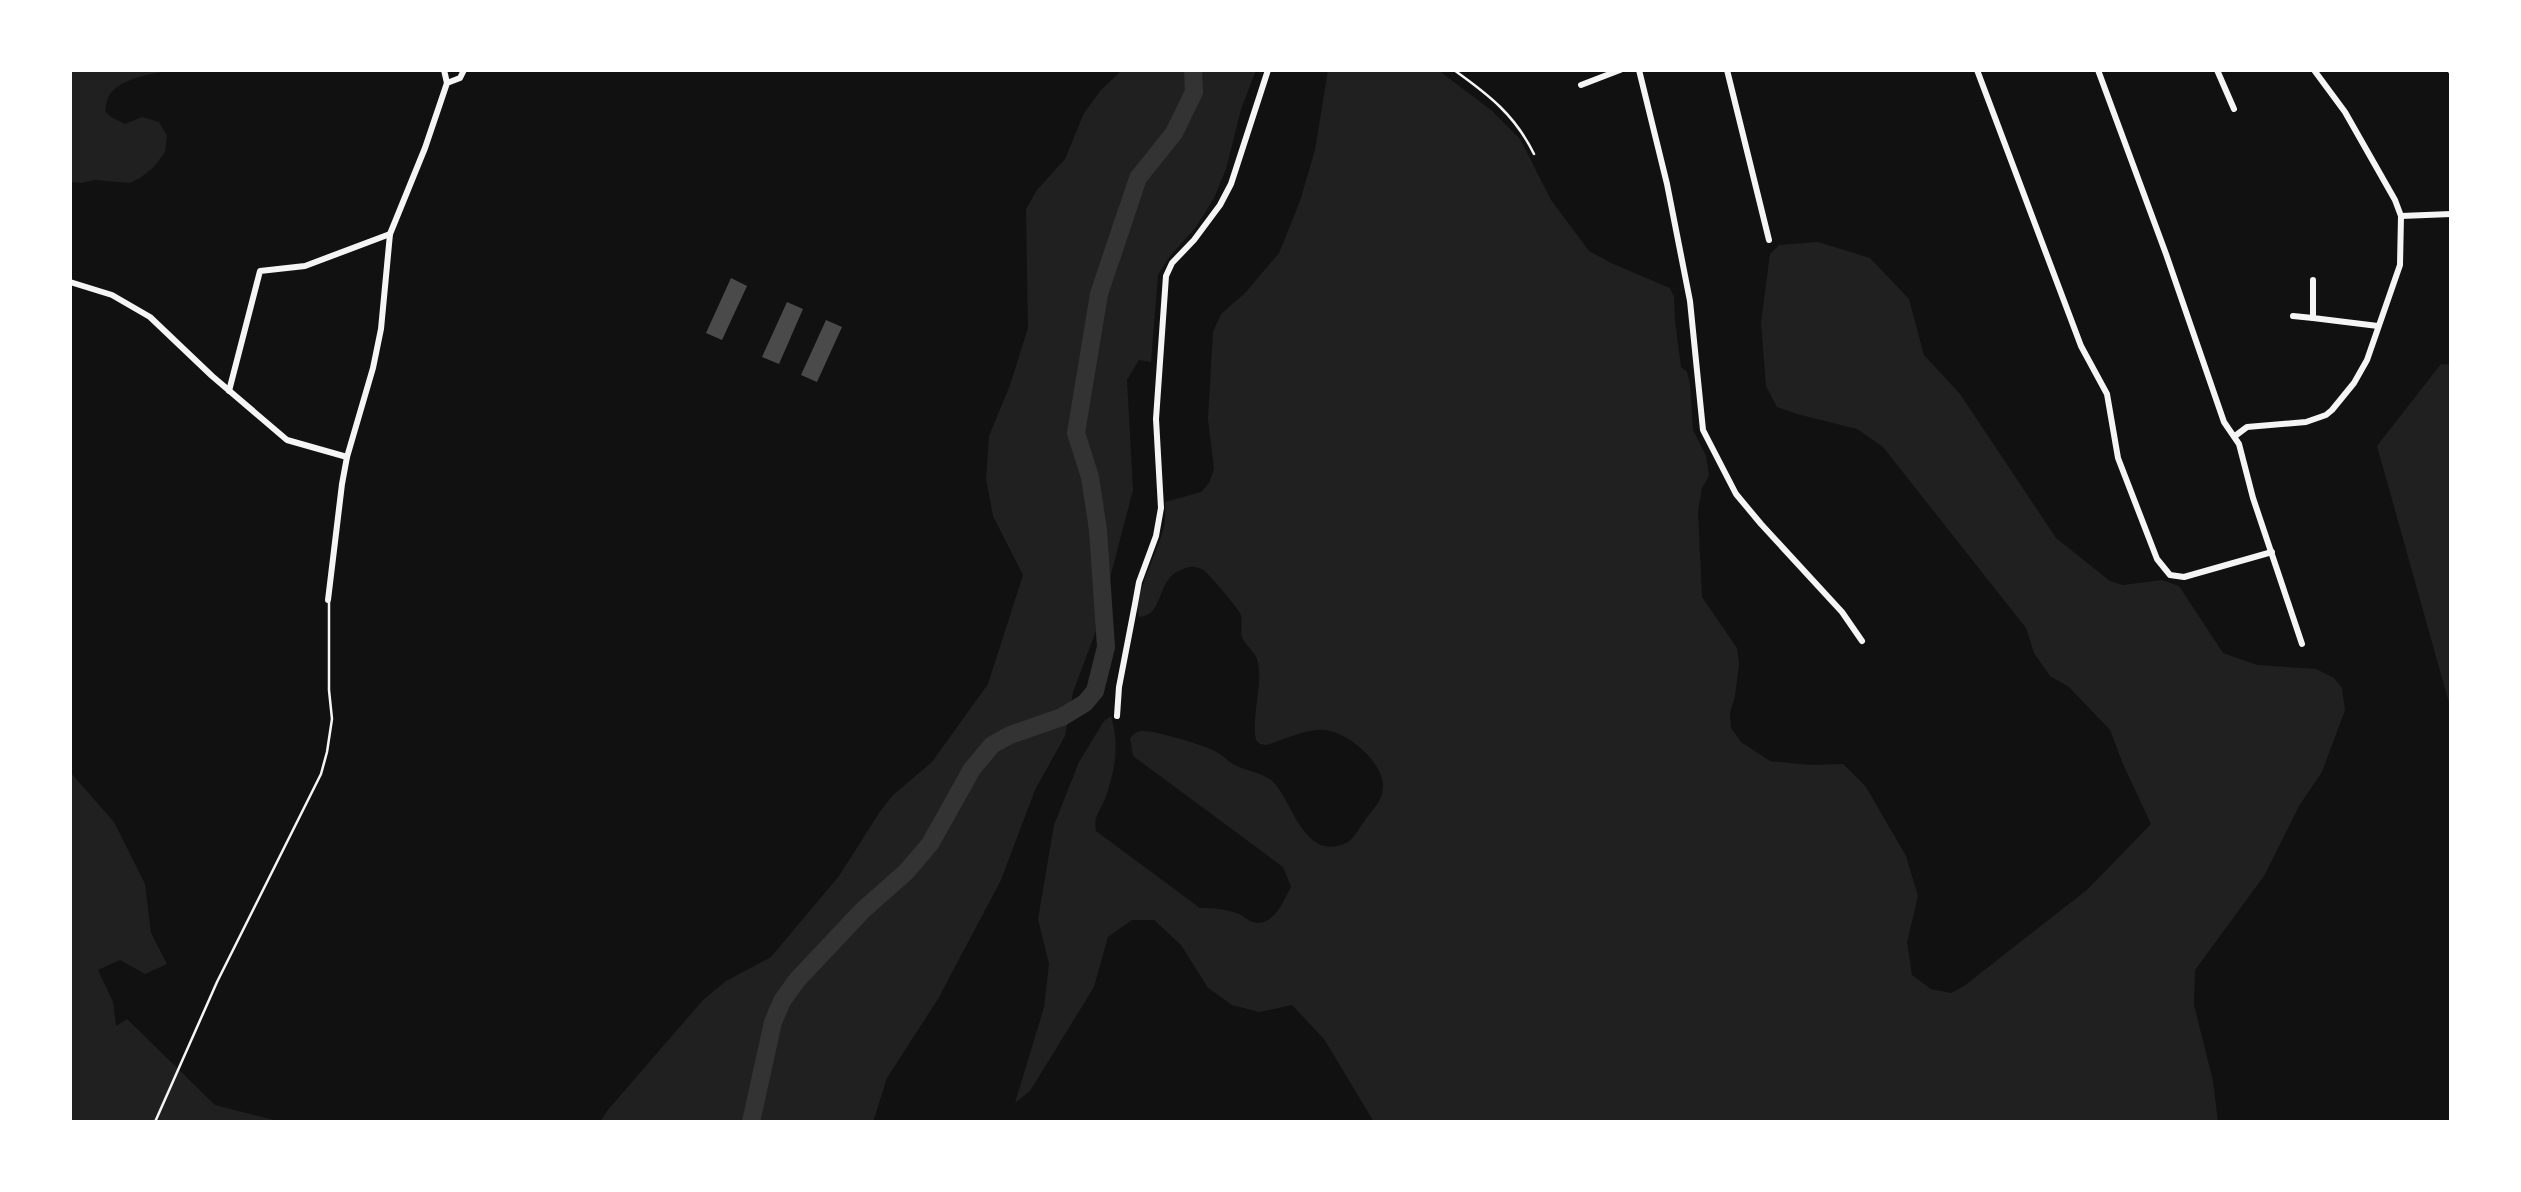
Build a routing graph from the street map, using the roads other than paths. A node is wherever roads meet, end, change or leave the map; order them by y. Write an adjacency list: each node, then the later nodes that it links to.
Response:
1 (444, 70): 12 (street)
2 (464, 70): 12 (street)
3 (1268, 70): 32 (street)
4 (1454, 70): 15 (lane)
5 (1620, 70): 13 (street)
6 (1639, 70): 30 (street)
7 (1727, 70): 19 (street)
8 (1977, 70): 28 (street)
9 (2098, 70): 26 (street)
10 (2217, 70): 14 (street)
11 (2314, 70): 17 (street)
12 (447, 83): 18 (street)
13 (1581, 85)
14 (2234, 109)
15 (1534, 154)
16 (2451, 214): 17 (street)
17 (2401, 216): 24 (street)
18 (390, 234): 25 (street); 27 (street)
19 (1769, 240)
20 (2313, 280): 23 (street)
21 (70, 282): 25 (street)
22 (2293, 316): 23 (street)
23 (2313, 318): 24 (street)
24 (2378, 326): 26 (street)
25 (229, 391): 27 (street)
26 (2235, 436): 28 (street)
27 (347, 457): 29 (street)
28 (2272, 552): 31 (street)
29 (328, 600): 33 (lane)
30 (1862, 641)
31 (2302, 644)
32 (1117, 716)
33 (155, 1122)

